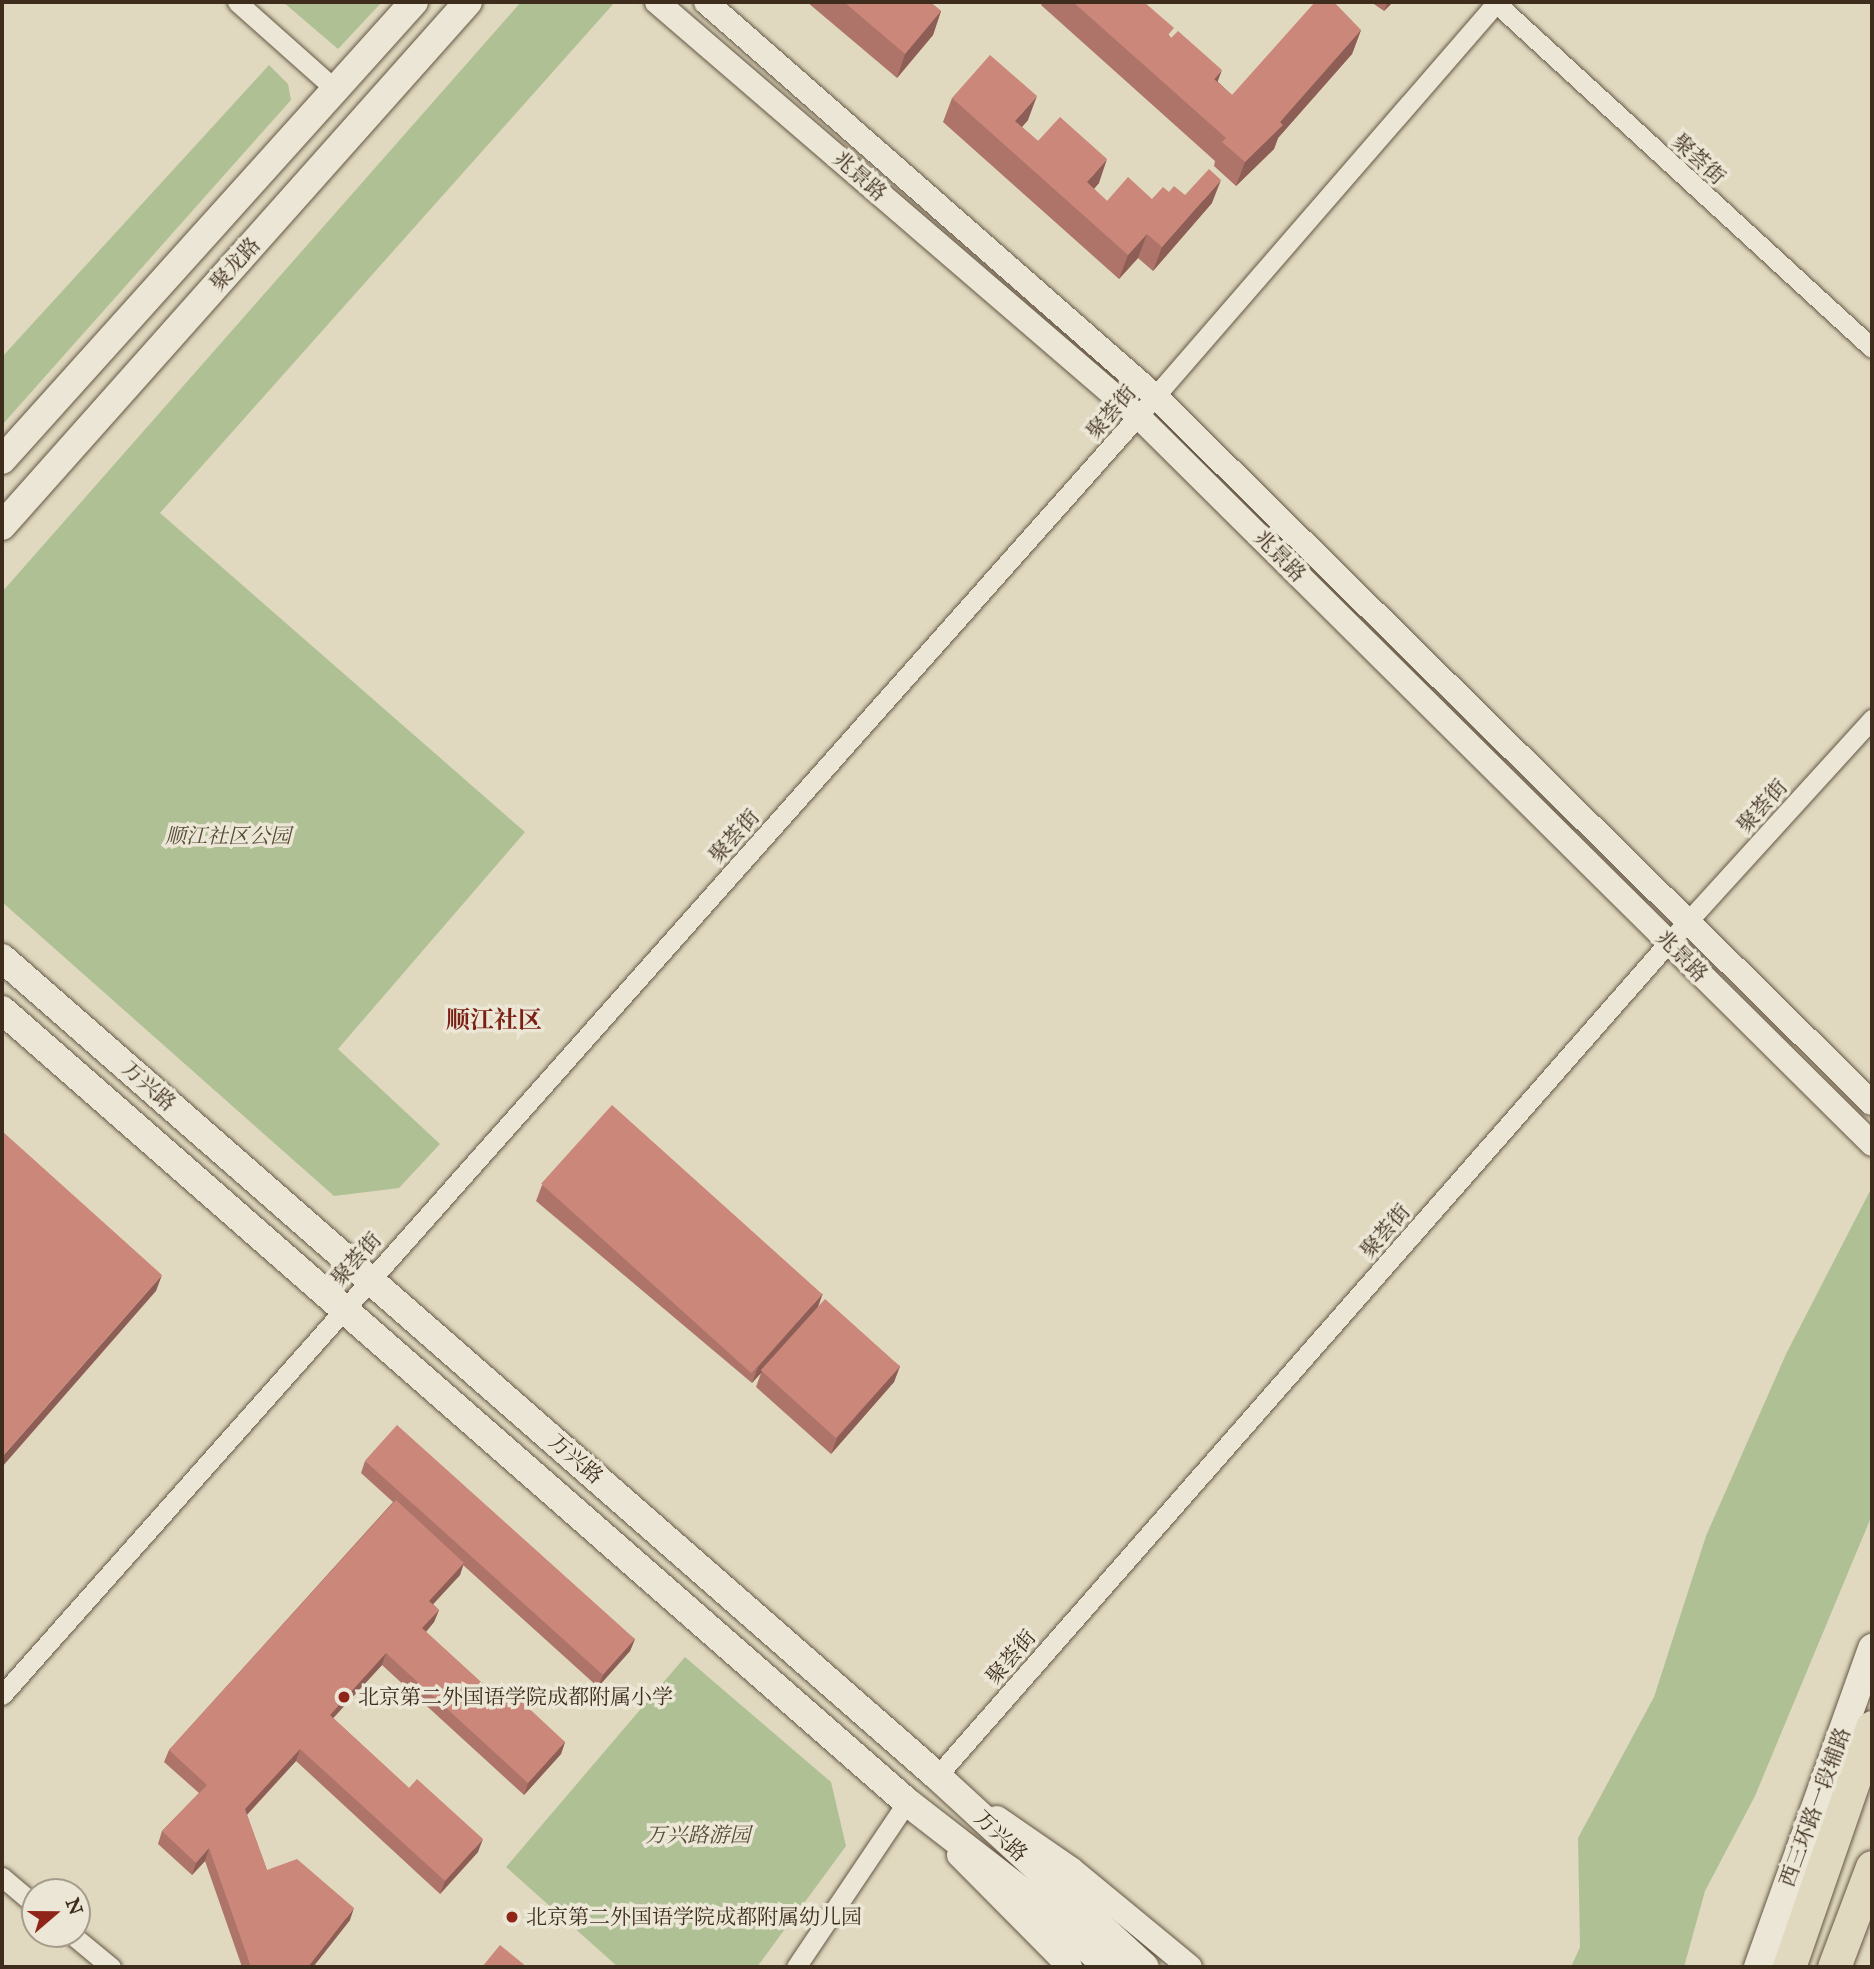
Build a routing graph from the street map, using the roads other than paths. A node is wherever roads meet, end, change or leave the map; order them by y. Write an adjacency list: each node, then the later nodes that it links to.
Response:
1 (237, 2): 7 (street)
2 (414, 2): 7 (main road, 聚龙路)
3 (468, 2): 12 (main road, 聚龙路)
4 (657, 2): 10 (street, 兆景路)
5 (706, 2): 9 (street, 兆景路)
6 (1496, 2): 8 (street, 聚荟街); 9 (street, 聚荟街)
7 (335, 89): 11 (main road, 聚龙路)
8 (1872, 348)
9 (1155, 396): 10 (street, 聚荟街); 14 (street, 兆景路)
10 (1138, 416): 15 (street, 兆景路); 20 (street, 聚荟街)
11 (2, 460)
12 (2, 526)
13 (1872, 719): 14 (street, 聚荟街)
14 (1689, 919): 15 (street, 聚荟街); 18 (street, 兆景路)
15 (1669, 942): 19 (street, 兆景路); 25 (street, 聚荟街)
16 (2, 958): 20 (main road, 万兴路)
17 (2, 1010): 21 (main road)
18 (1872, 1103)
19 (1872, 1144)
20 (370, 1278): 21 (street, 聚荟街); 25 (main road, 万兴路)
21 (342, 1309): 23 (street, 聚荟街); 26 (main road)
22 (1872, 1648): 37 (main road, 西三环路一段辅路)
23 (2, 1695)
24 (1872, 1727): 38 (highway)
25 (937, 1776): 35 (main road, 万兴路); 36 (street)
26 (907, 1802): 32 (street); 33 (street); 34 (main road)
27 (1872, 1867): 39 (highway)
28 (2, 1877): 29 (street)
29 (21, 1893)
30 (88, 1948): 31 (street)
31 (111, 1967)
32 (796, 1967)
33 (1070, 1967)
34 (1108, 1967)
35 (1145, 1967)
36 (1190, 1967)
37 (1758, 1967)
38 (1789, 1967)
39 (1834, 1967)

